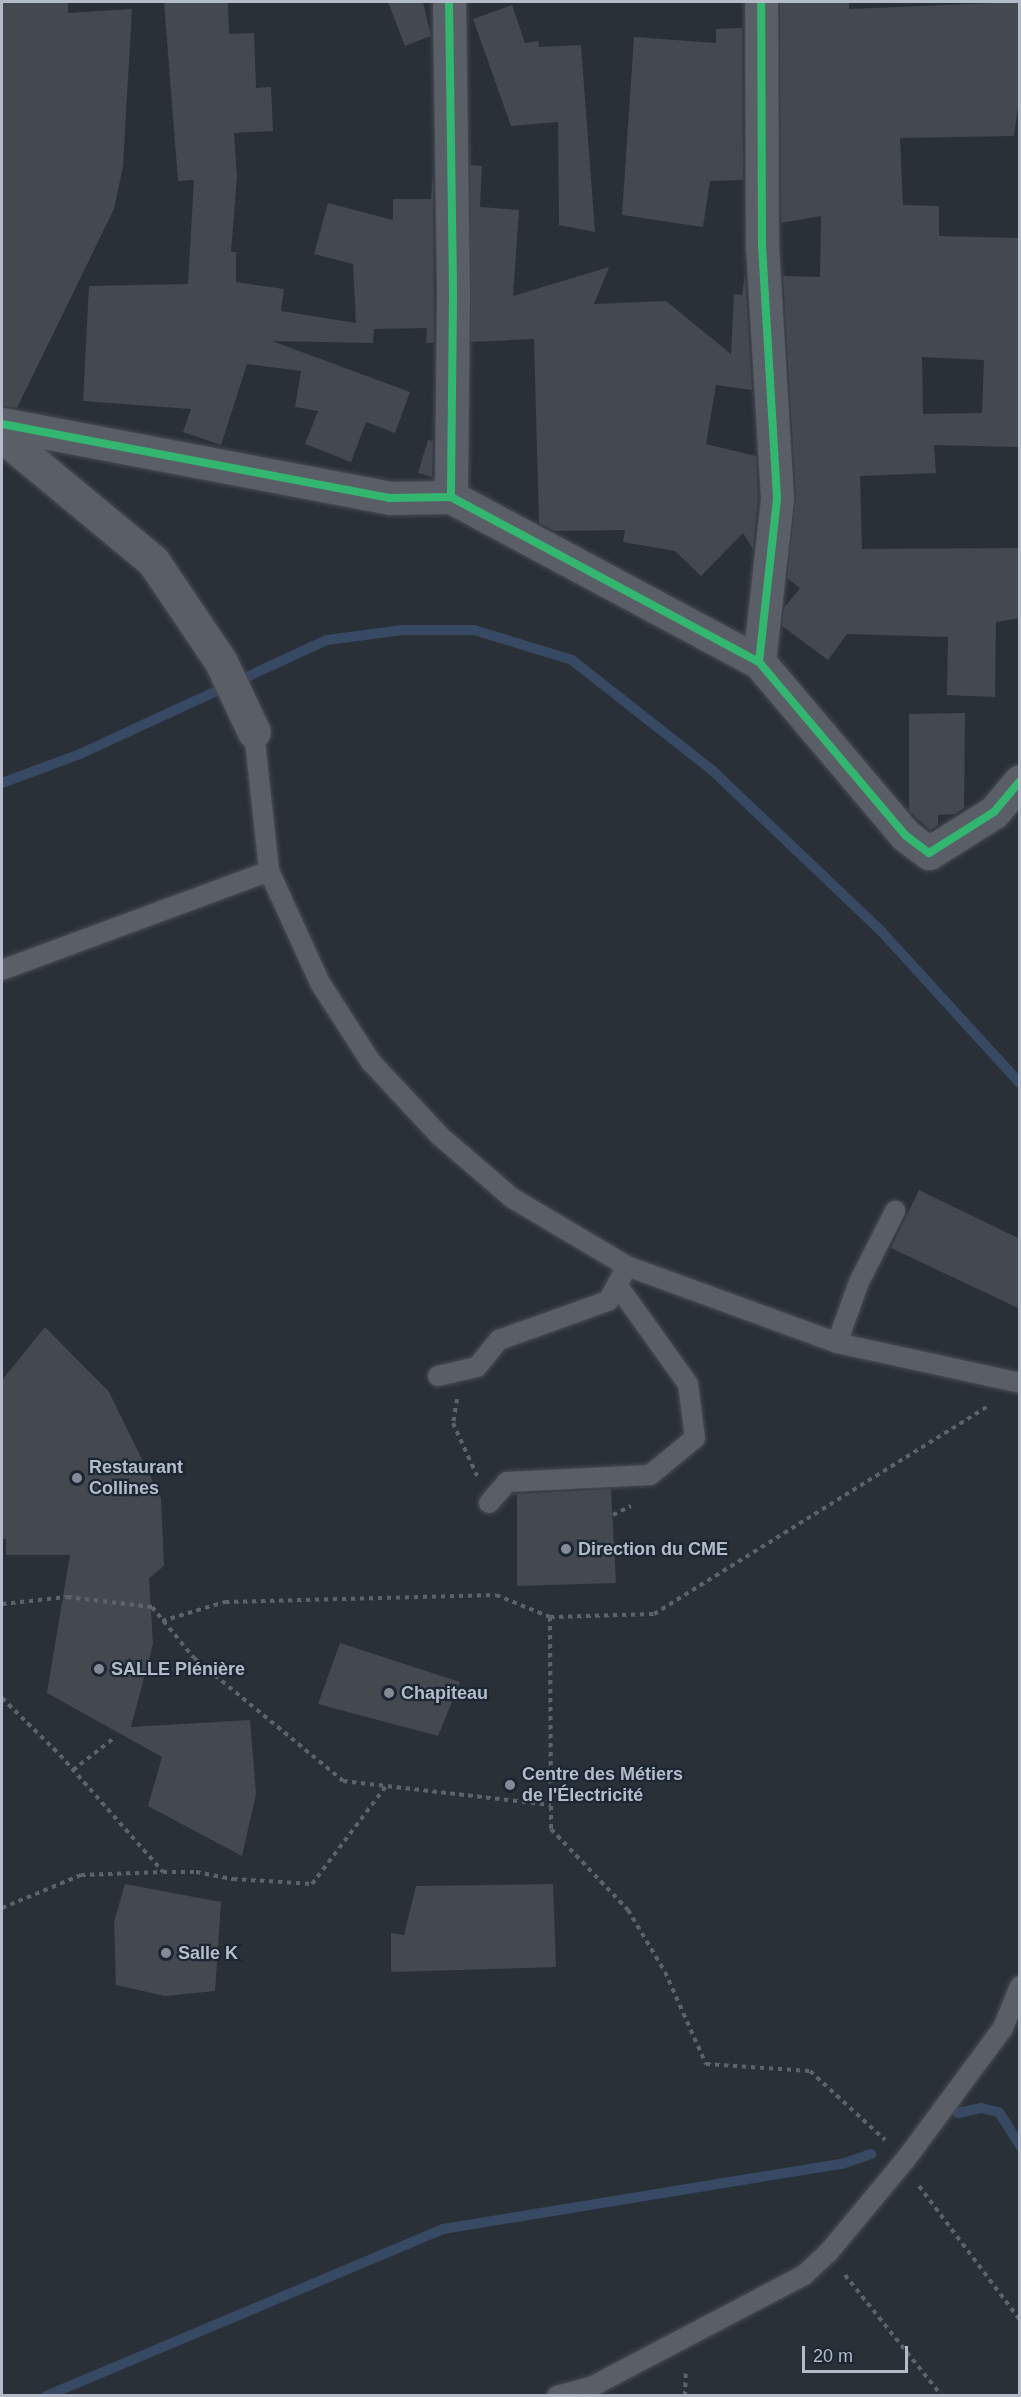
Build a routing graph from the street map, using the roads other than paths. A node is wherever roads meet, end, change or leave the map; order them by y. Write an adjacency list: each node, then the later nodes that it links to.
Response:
1 (449, 2): 5 (street)
2 (761, 2): 6 (street)
3 (2, 424): 5 (street)
4 (2, 436): 7 (street)
5 (451, 497): 6 (street)
6 (759, 662): 8 (street)
7 (254, 732): 9 (lane)
8 (1020, 781)
9 (269, 871): 10 (lane); 12 (lane)
10 (2, 970)
11 (895, 1211): 14 (lane)
12 (627, 1266): 13 (lane); 14 (lane)
13 (618, 1285): 15 (lane); 17 (lane)
14 (837, 1343): 16 (lane)
15 (438, 1376)
16 (1020, 1383)
17 (489, 1503)
18 (1020, 1986): 19 (lane)
19 (557, 2396)

